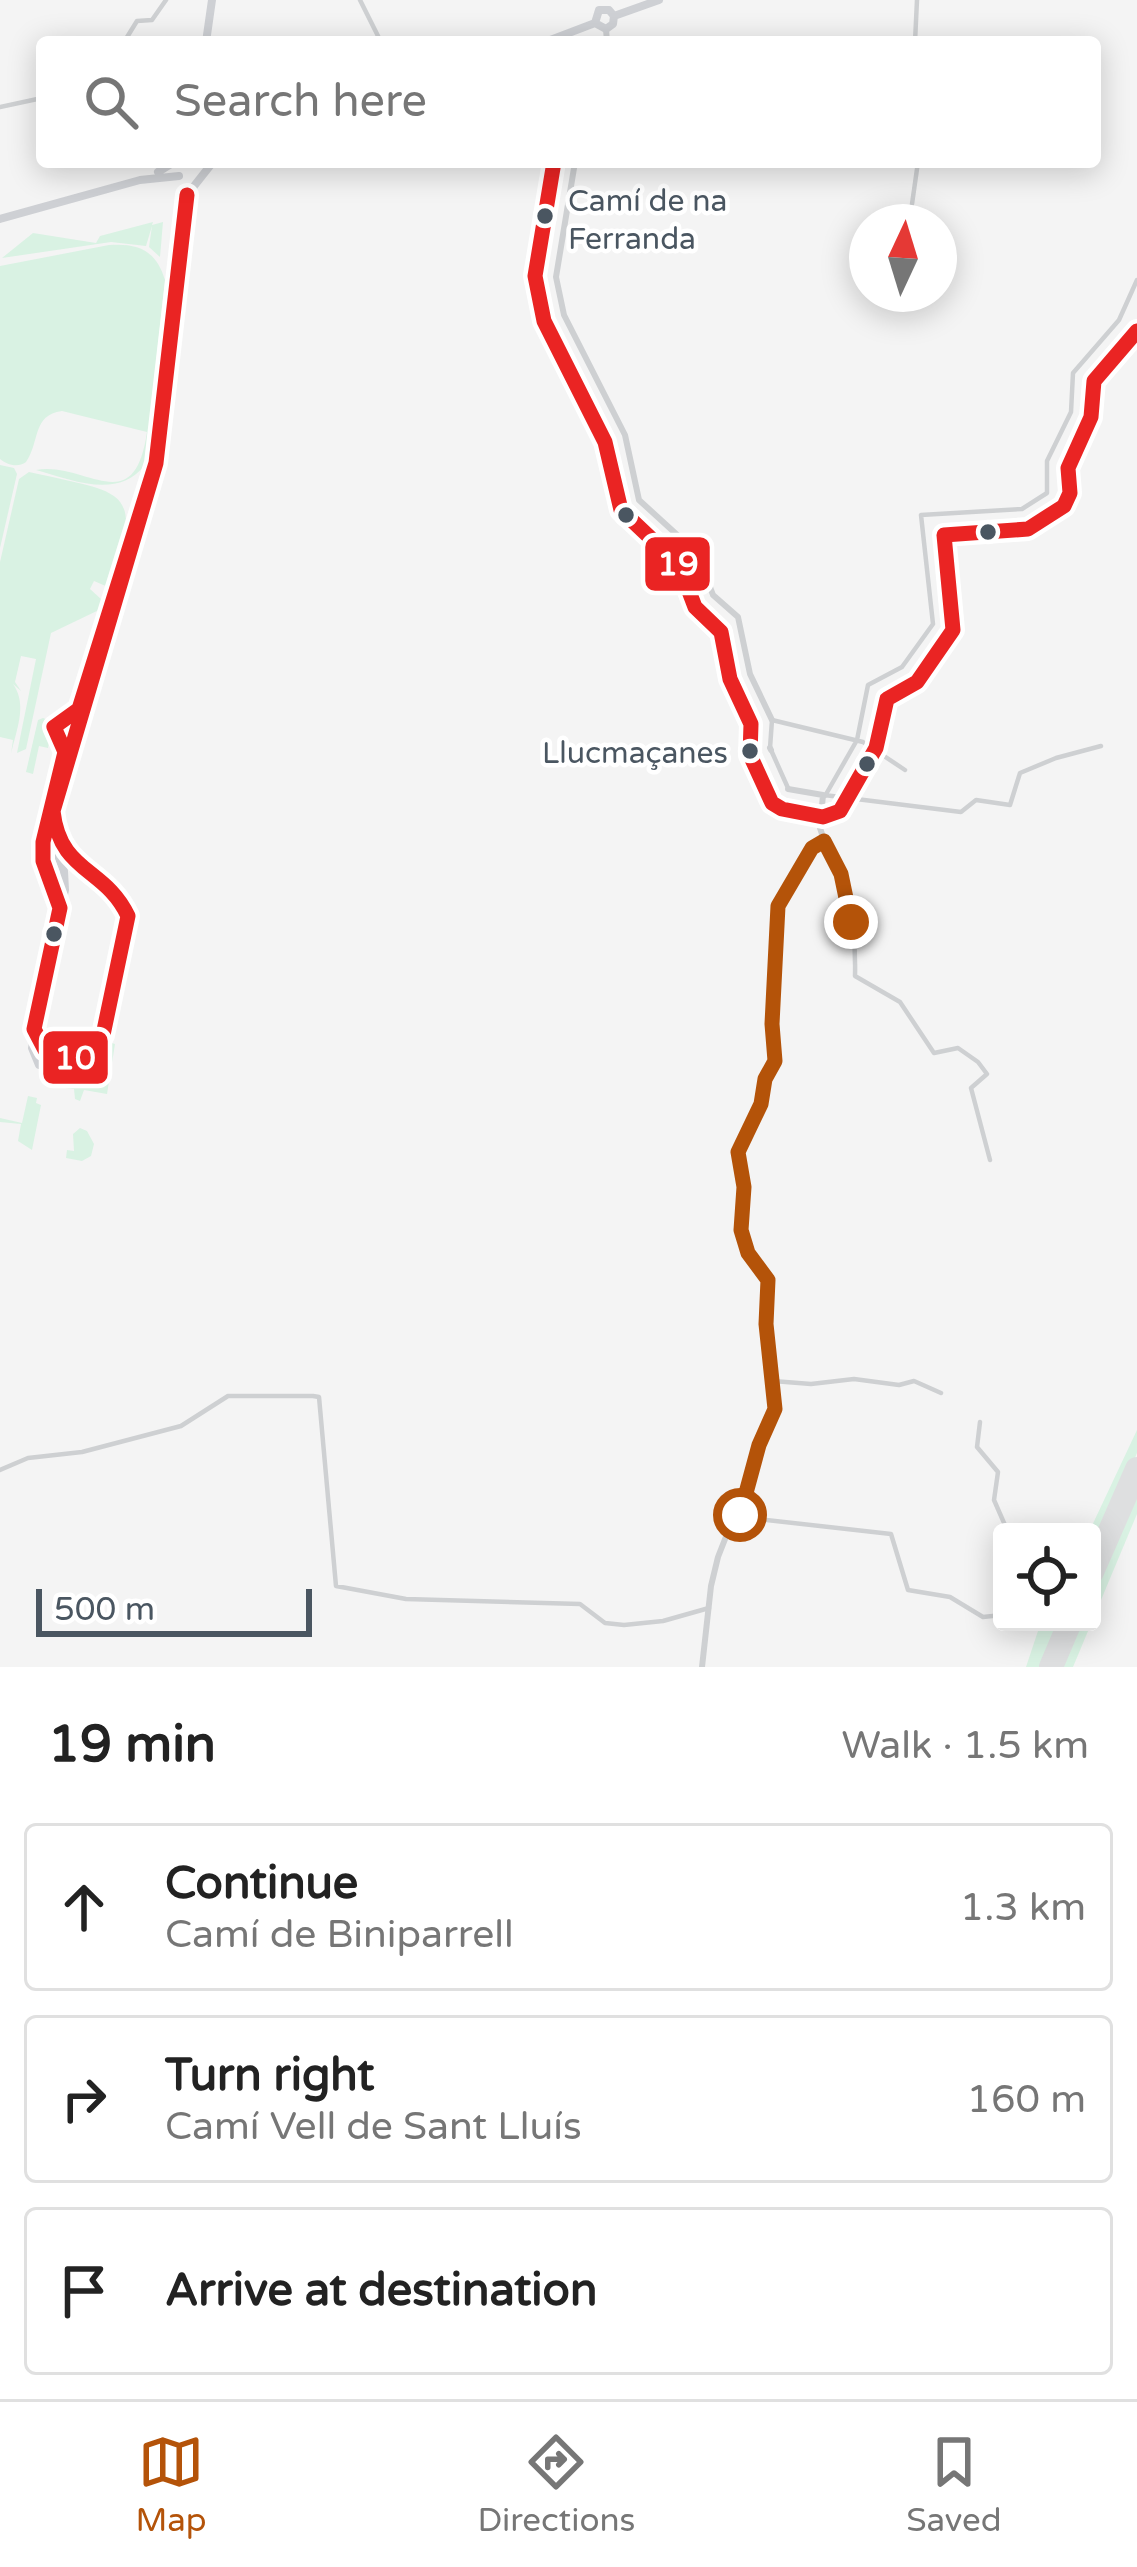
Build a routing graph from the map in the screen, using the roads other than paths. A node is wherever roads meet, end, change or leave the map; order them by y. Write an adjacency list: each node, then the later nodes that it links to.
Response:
1 (166, 0): 9 (street)
2 (212, 0): 10 (main road)
3 (360, 0): 11 (street)
4 (659, 0): 6 (main road)
5 (917, 0): 14 (street)
6 (606, 7): 7 (main road); 8 (main road)
7 (591, 24): 8 (main road); 12 (main road)
8 (606, 29): 13 (street)
9 (128, 36)
10 (207, 36)
11 (378, 36)
12 (560, 36)
13 (607, 36)
14 (915, 36)
15 (36, 99): 16 (street)
16 (0, 107)
17 (163, 168): 23 (main road)
18 (177, 168): 22 (main road)
19 (205, 168): 24 (main road)
20 (574, 168): 32 (street)
21 (917, 168): 26 (street)
22 (180, 177): 23 (main road); 24 (main road); 25 (main road)
23 (140, 180): 27 (main road)
24 (195, 180): 25 (main road)
25 (187, 195): 29 (main road)
26 (912, 204)
27 (0, 219)
28 (1137, 280): 35 (street)
29 (118, 590): 30 (main road); 31 (main road)
30 (94, 677): 33 (main road); 37 (main road)
31 (65, 718): 33 (main road); 34 (main road)
32 (772, 720): 35 (street); 39 (street)
33 (72, 732): 34 (main road); 37 (main road)
34 (59, 736): 37 (main road)
35 (857, 740): 38 (street); 40 (street)
36 (1101, 746): 40 (street)
37 (65, 769)
38 (905, 770)
39 (788, 789): 40 (street)
40 (824, 795): 41 (street)
41 (824, 841): 42 (street); 43 (street)
42 (990, 1160)
43 (773, 1381): 44 (street); 47 (street)
44 (941, 1393)
45 (980, 1422): 48 (street)
46 (0, 1470): 49 (street)
47 (739, 1517): 49 (street); 50 (street)
48 (1004, 1523)
49 (709, 1608): 51 (street)
50 (993, 1616)
51 (702, 1667)

